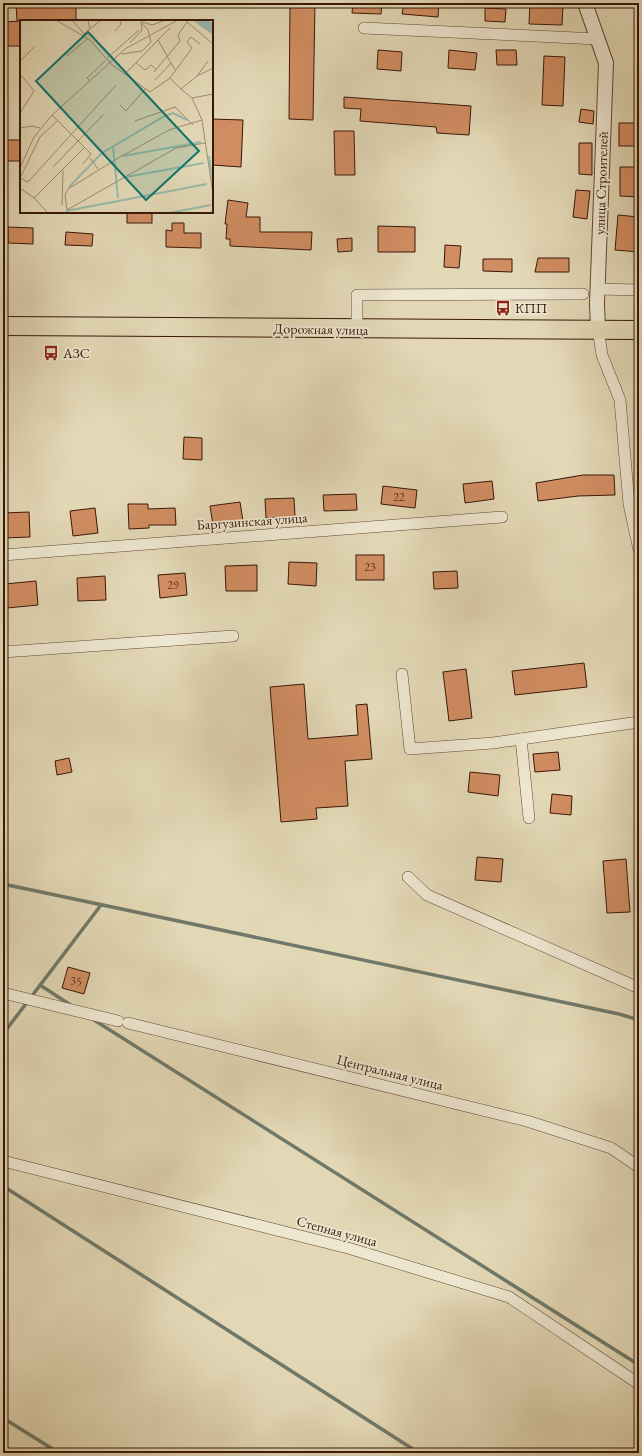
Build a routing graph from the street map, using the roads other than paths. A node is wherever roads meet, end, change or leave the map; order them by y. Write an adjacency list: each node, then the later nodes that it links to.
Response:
1 (585, 3): 3 (street, улица Строителей)
2 (364, 28): 3 (street)
3 (598, 39): 4 (street, улица Строителей)
4 (598, 289): 5 (street); 8 (street, улица Строителей)
5 (639, 290)
6 (583, 294): 9 (street)
7 (3, 326): 9 (main road, Дорожная улица)
8 (598, 328): 9 (main road, Дорожная улица); 10 (main road, Дорожная улица); 11 (street)
9 (357, 329)
10 (639, 330)
11 (634, 503): 13 (street)
12 (502, 517): 14 (street, Баргузинская улица)
13 (639, 550)
14 (3, 555)
15 (233, 636): 16 (street)
16 (3, 652)
17 (402, 674): 19 (street)
18 (639, 722): 19 (street)
19 (521, 739): 20 (street)
20 (529, 818)
21 (408, 877): 22 (street)
22 (639, 988)
23 (3, 993): 25 (street, Центральная улица)
24 (3, 1161): 26 (street, Степная улица)
25 (639, 1167)
26 (639, 1384)

